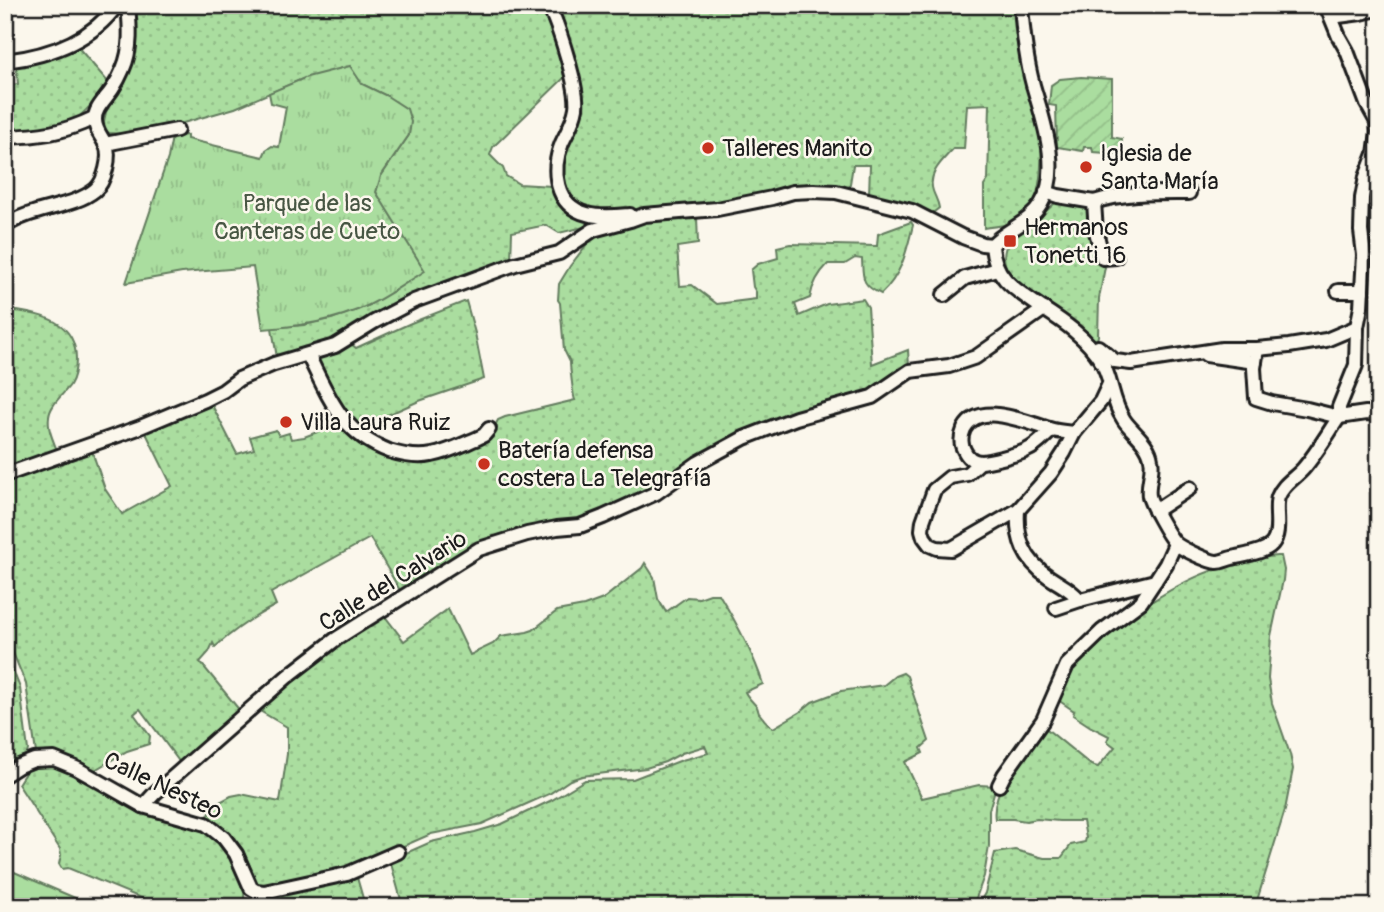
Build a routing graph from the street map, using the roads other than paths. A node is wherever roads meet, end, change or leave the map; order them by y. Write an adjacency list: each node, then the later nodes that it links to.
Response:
1 (117, 5): 7 (street)
2 (128, 5): 8 (street)
3 (548, 5): 15 (street)
4 (1021, 5): 12 (street)
5 (1373, 10): 6 (street)
6 (1329, 11): 21 (street)
7 (5, 61)
8 (94, 118): 10 (street); 11 (street)
9 (177, 130): 11 (street)
10 (5, 137)
11 (106, 144): 16 (street)
12 (1046, 192): 14 (street); 17 (street)
13 (1189, 193): 14 (street)
14 (1094, 202): 18 (street)
15 (645, 215): 17 (street); 26 (street)
16 (5, 226)
17 (992, 245): 19 (street)
18 (1116, 257)
19 (997, 269): 22 (street); 23 (street)
20 (1338, 291): 21 (street)
21 (1362, 291): 24 (street)
22 (944, 295)
23 (1044, 309): 25 (street); 47 (street, Calle del Calvario)
24 (1357, 327): 27 (street); 30 (street)
25 (1088, 343): 27 (street); 28 (street)
26 (307, 355): 31 (street); 35 (street)
27 (1256, 356): 30 (street)
28 (1109, 384): 33 (street); 38 (street)
29 (1379, 414): 30 (street)
30 (1339, 417): 39 (street)
31 (489, 429)
32 (1052, 430): 33 (street); 34 (street); 34 (street)
33 (1074, 433): 37 (street)
34 (980, 462): 37 (street)
35 (5, 475)
36 (1190, 488): 38 (street)
37 (1018, 510): 41 (street)
38 (1155, 511): 39 (street)
39 (1175, 544): 40 (street)
40 (1155, 581): 41 (street); 43 (street)
41 (1080, 600): 42 (street)
42 (1056, 608)
43 (1067, 665): 44 (street); 46 (street)
44 (1054, 671)
45 (5, 775): 47 (street, Calle Nesteo)
46 (999, 785)
47 (143, 806): 48 (street, Calle Nesteo)
48 (398, 852)

